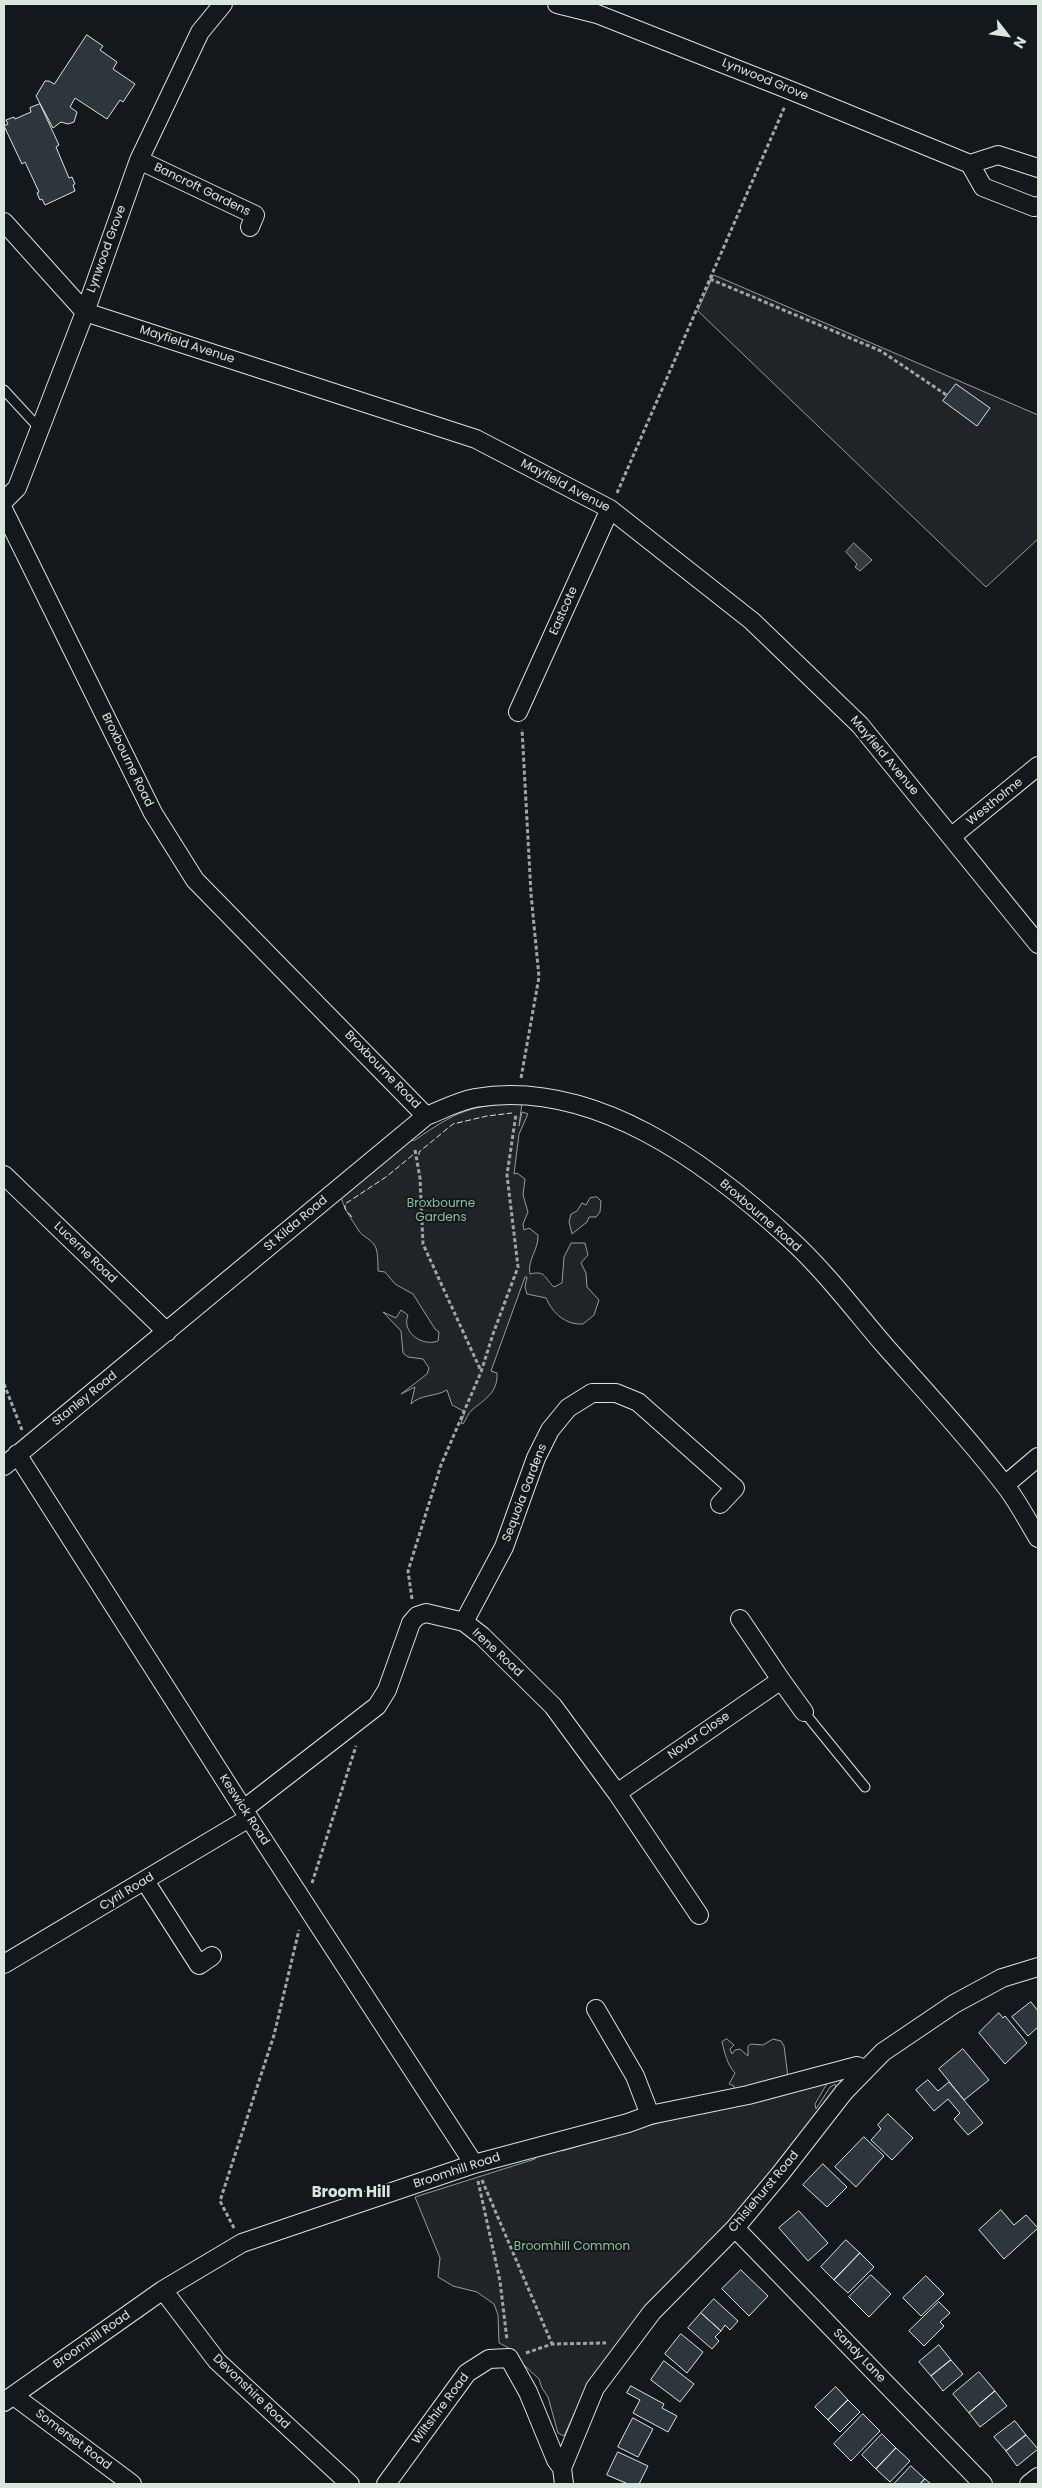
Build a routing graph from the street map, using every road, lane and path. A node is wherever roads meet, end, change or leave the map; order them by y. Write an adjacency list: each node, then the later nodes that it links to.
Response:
1 (223, 4): 4 (street, Lynwood Grove)
2 (557, 4): 3 (street, Lynwood Grove)
3 (792, 91): 5 (street, Lynwood Grove); 10 (path)
4 (139, 160): 9 (street, Bancroft Gardens); 11 (street, Lynwood Grove)
5 (970, 164): 6 (street); 7 (street)
6 (1038, 168)
7 (1038, 206)
8 (4, 222): 11 (street)
9 (250, 227)
10 (710, 279): 13 (path); 16 (path)
11 (85, 312): 14 (street, Lynwood Grove); 16 (street, Mayfield Avenue)
12 (4, 390): 14 (lane)
13 (948, 396)
14 (40, 429): 15 (street, Lynwood Grove)
15 (4, 501)
16 (610, 509): 18 (street, Eastcote); 20 (street, Mayfield Avenue)
17 (4, 512): 23 (street, Broxbourne Road)
18 (518, 712): 22 (path)
19 (1038, 766): 20 (street, Westholme)
20 (951, 837): 21 (street, Mayfield Avenue)
21 (1038, 944)
22 (518, 1094): 23 (street, Broxbourne Road); 27 (path); 32 (street, Broxbourne Road)
23 (426, 1116): 26 (street, St Kilda Road)
24 (415, 1150): 27 (path)
25 (4, 1175): 26 (street, Lucerne Road)
26 (167, 1332): 29 (street, Stanley Road)
27 (481, 1372): 35 (path)
28 (4, 1384): 29 (path)
29 (23, 1450): 31 (street, Stanley Road); 43 (street, Keswick Road)
30 (1038, 1457): 32 (street)
31 (4, 1466)
32 (1005, 1485): 34 (street, Broxbourne Road)
33 (720, 1504): 37 (street, Sequoia Gardens)
34 (1038, 1538)
35 (417, 1616): 37 (street, Irene Road); 43 (street)
36 (740, 1619): 38 (street)
37 (464, 1622): 42 (street, Irene Road)
38 (781, 1680): 39 (street); 42 (street, Novar Close)
39 (804, 1712): 41 (lane)
40 (356, 1745): 45 (path)
41 (865, 1787)
42 (617, 1793): 46 (street, Irene Road)
43 (247, 1814): 44 (street, Cyril Road); 45 (street, Keswick Road)
44 (145, 1881): 47 (street); 48 (street, Cyril Road)
45 (305, 1904): 53 (street, Keswick Road); 55 (path)
46 (699, 1915)
47 (212, 1956)
48 (4, 1964)
49 (1038, 1967): 51 (street, Chislehurst Road)
50 (596, 2009): 52 (street)
51 (865, 2069): 52 (street, Broomhill Road); 54 (street, Chislehurst Road)
52 (650, 2115): 53 (street, Broomhill Road)
53 (474, 2164): 55 (street, Broomhill Road); 58 (path); 59 (path)
54 (735, 2228): 61 (street, Chislehurst Road); 66 (street, Sandy Lane)
55 (242, 2243): 56 (street, Broomhill Road)
56 (163, 2290): 60 (street, Broomhill Road); 64 (street, Devonshire Road)
57 (612, 2343): 58 (path)
58 (552, 2344): 59 (path)
59 (509, 2358): 61 (street); 65 (street, Wiltshire Road)
60 (9, 2399): 63 (street, Somerset Road)
61 (563, 2476)
62 (1038, 2477): 67 (street)
63 (132, 2484)
64 (350, 2484)
65 (386, 2484)
66 (984, 2484)
67 (1029, 2484)

